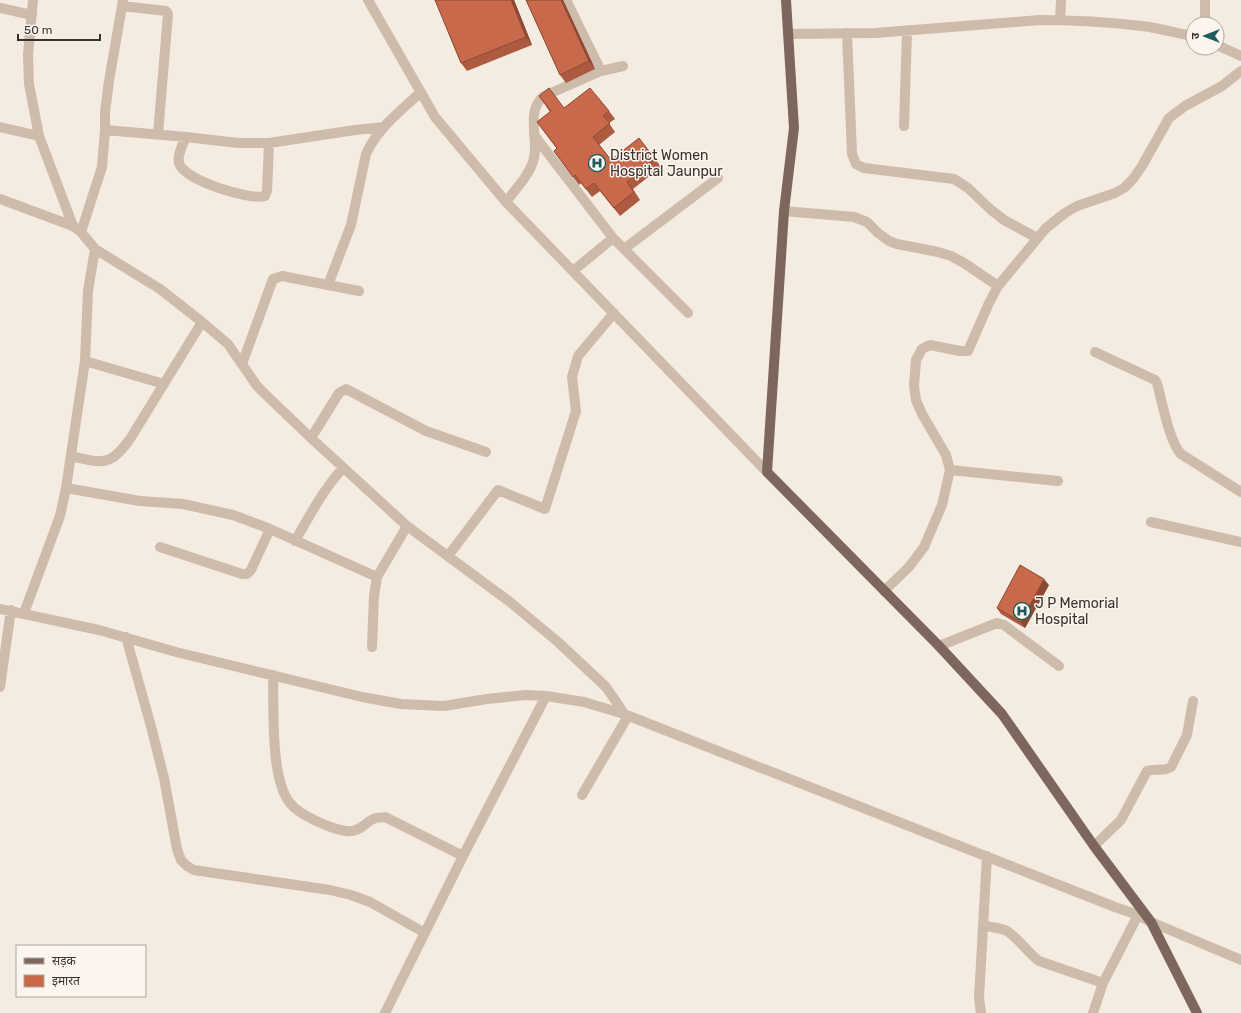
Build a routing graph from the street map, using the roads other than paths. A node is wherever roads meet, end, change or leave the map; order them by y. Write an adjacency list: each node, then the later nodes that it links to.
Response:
1 (33, 0): 9 (street)
2 (368, 0): 21 (street)
3 (566, 0): 20 (street)
4 (786, 0): 14 (main road)
5 (1061, 0): 11 (street)
6 (1205, 0): 10 (street)
7 (123, 3): 25 (street); 26 (street)
8 (0, 8): 9 (street)
9 (32, 15): 28 (street)
10 (1205, 16)
11 (1060, 20): 12 (street); 15 (street)
12 (907, 31): 13 (street); 22 (street)
13 (847, 33): 14 (street); 37 (street)
14 (788, 34): 34 (main road)
15 (1185, 34)
16 (1225, 49): 17 (street)
17 (1241, 56)
18 (623, 66): 20 (street)
19 (1241, 71): 37 (street)
20 (601, 72): 27 (street)
21 (421, 92): 24 (street); 33 (street)
22 (904, 126)
23 (0, 127): 28 (street)
24 (384, 127): 30 (street); 41 (street)
25 (105, 130): 26 (street); 35 (street)
26 (158, 134): 29 (street)
27 (534, 135): 33 (street); 36 (street)
28 (39, 136): 35 (street)
29 (186, 136): 30 (street); 30 (street)
30 (268, 143)
31 (718, 178): 39 (street)
32 (0, 199): 35 (street)
33 (506, 202): 40 (street)
34 (784, 211): 42 (street); 56 (main road)
35 (77, 229): 38 (street)
36 (613, 238): 39 (street); 40 (street)
37 (1037, 238): 42 (street)
38 (95, 249): 46 (street); 48 (street)
39 (624, 249): 44 (street)
40 (573, 271): 45 (street)
41 (328, 285): 43 (street); 49 (street)
42 (998, 286): 55 (street)
43 (359, 291)
44 (688, 312)
45 (614, 313): 56 (street); 66 (street)
46 (202, 322): 49 (street); 50 (street)
47 (1095, 352): 59 (street)
48 (85, 361): 50 (street); 53 (street)
49 (242, 364): 51 (street)
50 (164, 384): 53 (street)
51 (311, 438): 52 (street); 54 (street)
52 (486, 452)
53 (70, 456): 58 (street)
54 (343, 468): 61 (street); 63 (street)
55 (950, 470): 57 (street); 68 (street)
56 (767, 472): 68 (main road)
57 (1058, 481)
58 (66, 488): 62 (street); 71 (street)
59 (1241, 492)
60 (1151, 522): 64 (street)
61 (407, 526): 66 (street); 67 (street)
62 (270, 529): 63 (street); 65 (street)
63 (295, 541): 67 (street)
64 (1241, 542)
65 (160, 546)
66 (448, 556): 80 (street)
67 (377, 577): 74 (street)
68 (884, 591): 73 (main road)
69 (0, 609): 70 (street)
70 (11, 610): 71 (street); 77 (street)
71 (24, 613): 72 (street)
72 (126, 638): 76 (street); 88 (street)
73 (939, 646): 75 (street); 82 (main road)
74 (372, 647)
75 (1059, 666)
76 (273, 675): 78 (street); 83 (street)
77 (0, 687)
78 (546, 696): 80 (street); 83 (street)
79 (1193, 701): 82 (street)
80 (626, 715): 81 (street); 84 (street)
81 (582, 795)
82 (1094, 846): 86 (main road)
83 (463, 856): 88 (street)
84 (986, 856): 85 (street); 87 (street)
85 (1138, 915): 86 (street); 90 (street)
86 (1151, 922): 89 (street); 94 (main road)
87 (983, 925): 90 (street); 92 (street)
88 (425, 933): 91 (street)
89 (1241, 960)
90 (1103, 983): 93 (street)
91 (385, 1013)
92 (981, 1013)
93 (1093, 1013)
94 (1197, 1013)

